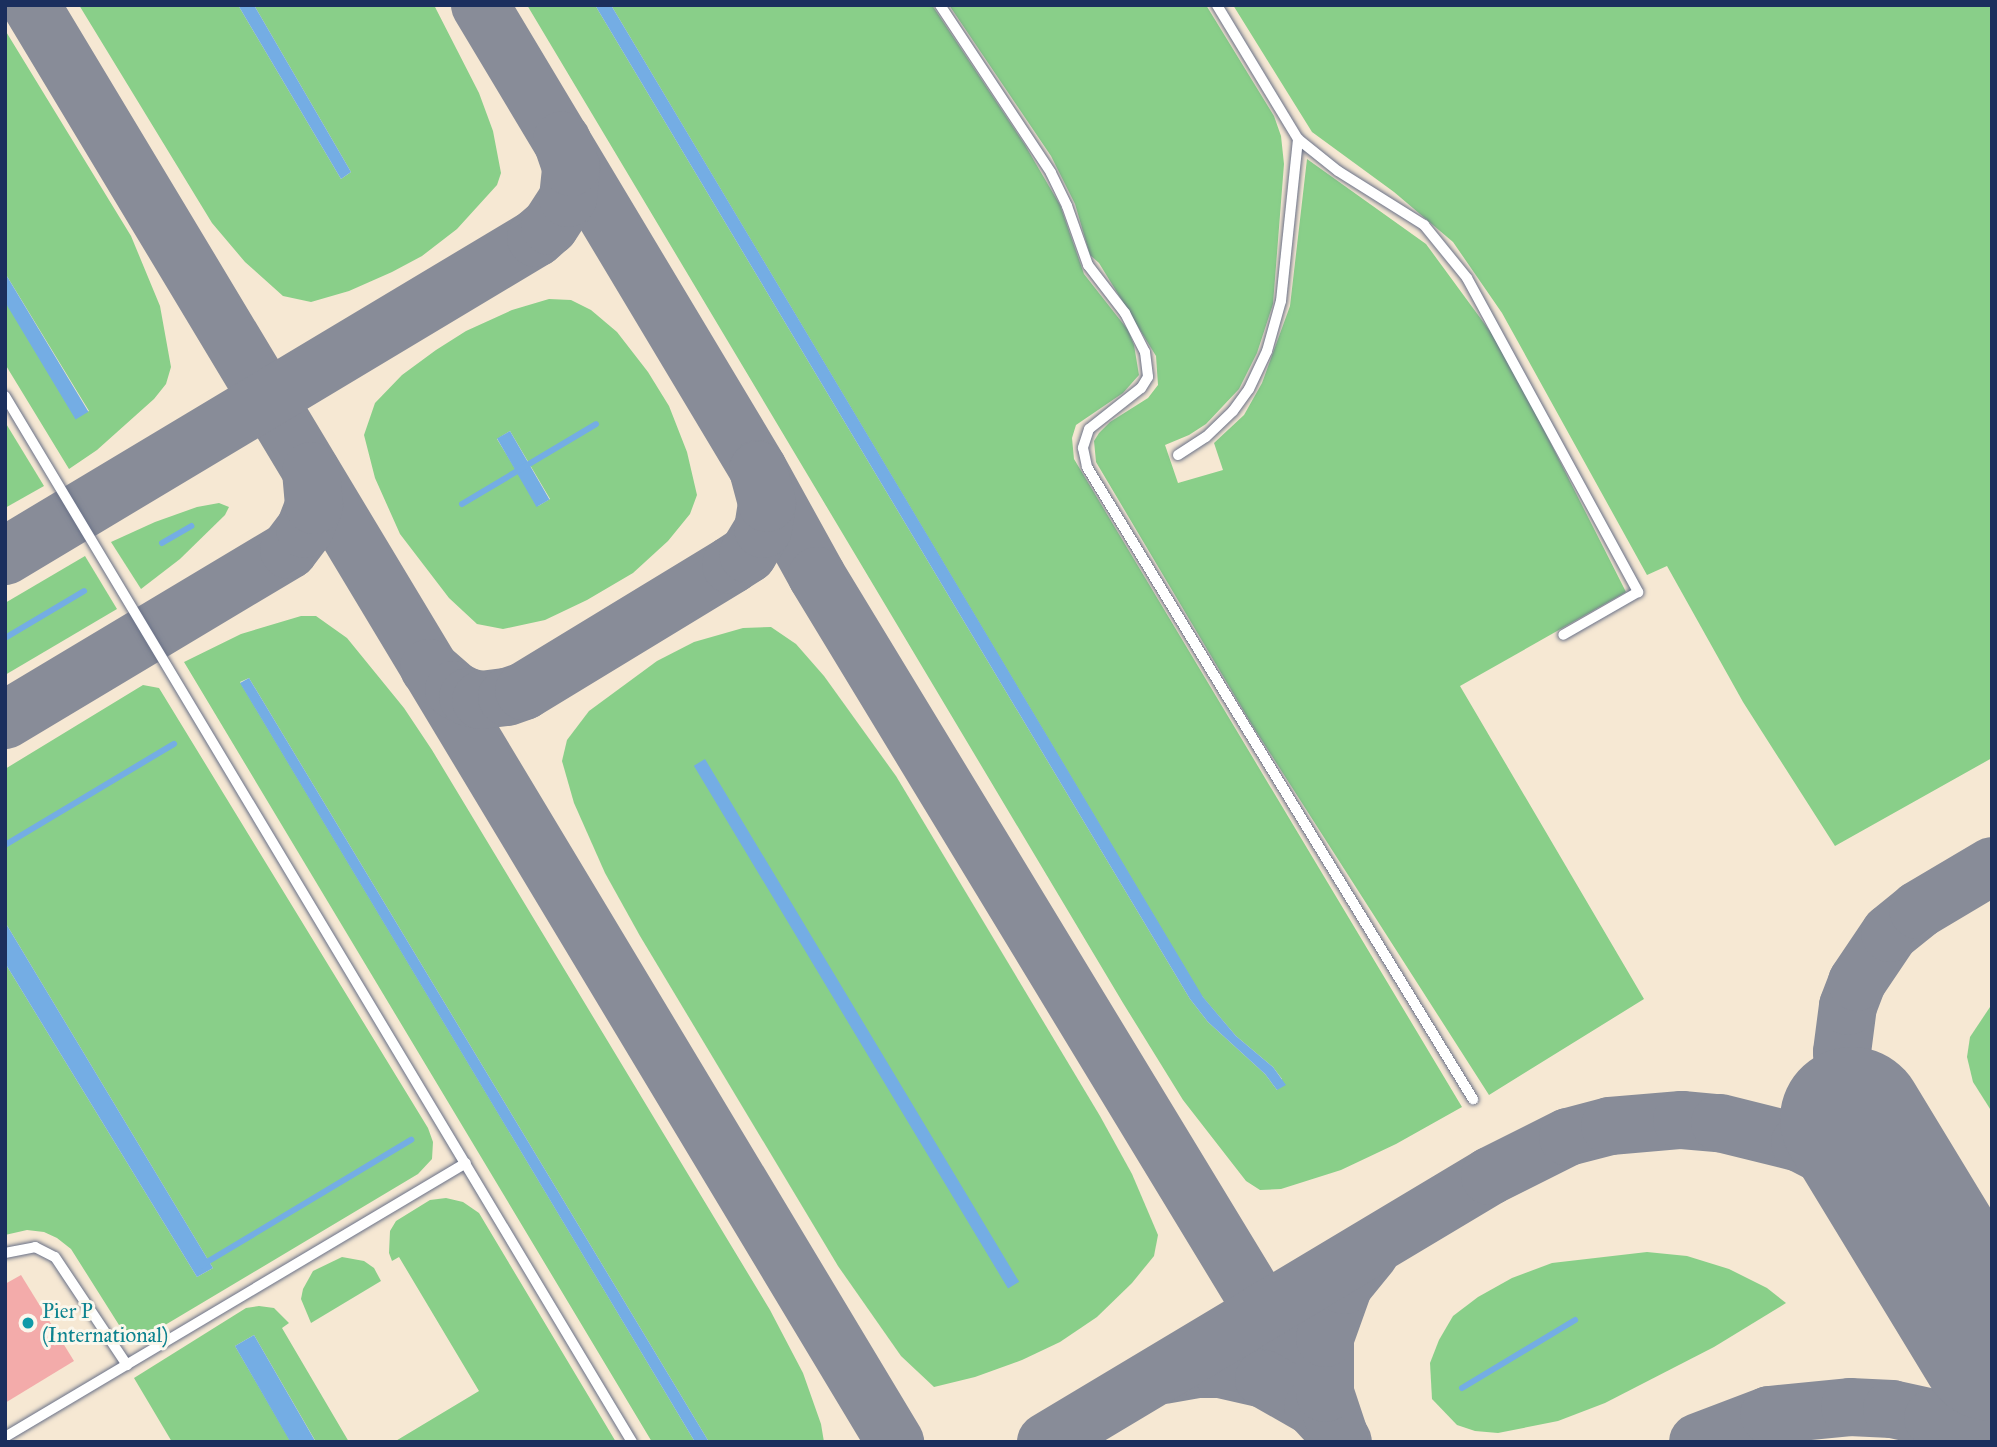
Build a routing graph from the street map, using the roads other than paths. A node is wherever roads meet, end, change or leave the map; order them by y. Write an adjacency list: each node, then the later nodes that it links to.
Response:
1 (940, 5): 7 (lane)
2 (1217, 5): 3 (lane)
3 (1298, 139): 5 (lane); 6 (lane)
4 (5, 396): 8 (lane)
5 (1178, 455)
6 (1563, 635)
7 (1473, 1099)
8 (466, 1163): 10 (lane); 12 (lane)
9 (5, 1253): 10 (lane)
10 (127, 1364): 11 (lane)
11 (5, 1437)
12 (632, 1442)

